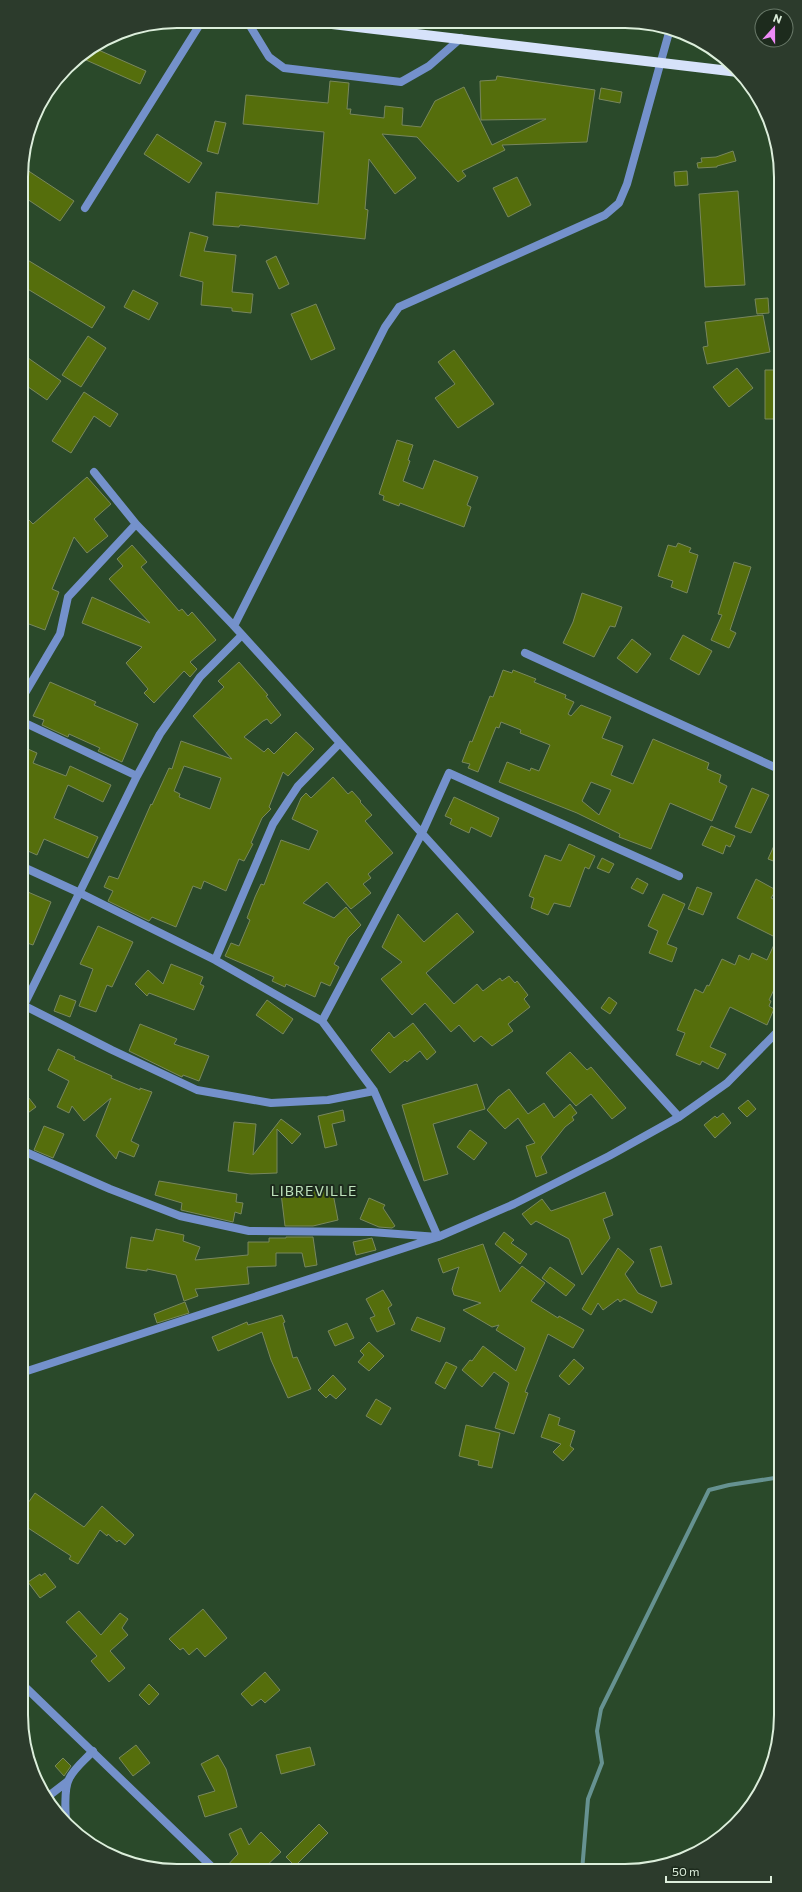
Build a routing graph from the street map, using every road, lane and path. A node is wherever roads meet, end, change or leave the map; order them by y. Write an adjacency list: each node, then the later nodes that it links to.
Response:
1 (198, 28): 8 (street)
2 (251, 28): 5 (street)
3 (370, 28): 5 (main road)
4 (668, 35): 6 (street)
5 (461, 38): 6 (main road)
6 (661, 62): 7 (main road); 11 (street)
7 (729, 71)
8 (85, 208)
9 (94, 472): 10 (street)
10 (136, 524): 11 (street); 14 (street)
11 (234, 626): 12 (street)
12 (242, 635): 16 (street); 18 (street)
13 (525, 653): 17 (street)
14 (28, 688)
15 (28, 725): 18 (street)
16 (340, 743): 19 (street); 23 (street)
17 (774, 767)
18 (137, 776): 22 (street)
19 (422, 833): 21 (street); 26 (street); 29 (street)
20 (28, 869): 22 (street)
21 (679, 876)
22 (80, 893): 23 (street); 24 (street)
23 (215, 960): 26 (street)
24 (28, 993)
25 (28, 1008): 28 (street)
26 (322, 1021): 28 (street)
27 (774, 1035): 29 (street)
28 (374, 1091): 31 (street)
29 (680, 1117): 31 (street)
30 (28, 1153): 31 (street)
31 (438, 1237): 32 (street)
32 (28, 1371)
33 (28, 1690): 34 (street)
34 (93, 1751): 35 (street); 38 (street)
35 (68, 1781): 36 (street); 37 (street)
36 (51, 1794)
37 (66, 1814)
38 (209, 1864)

